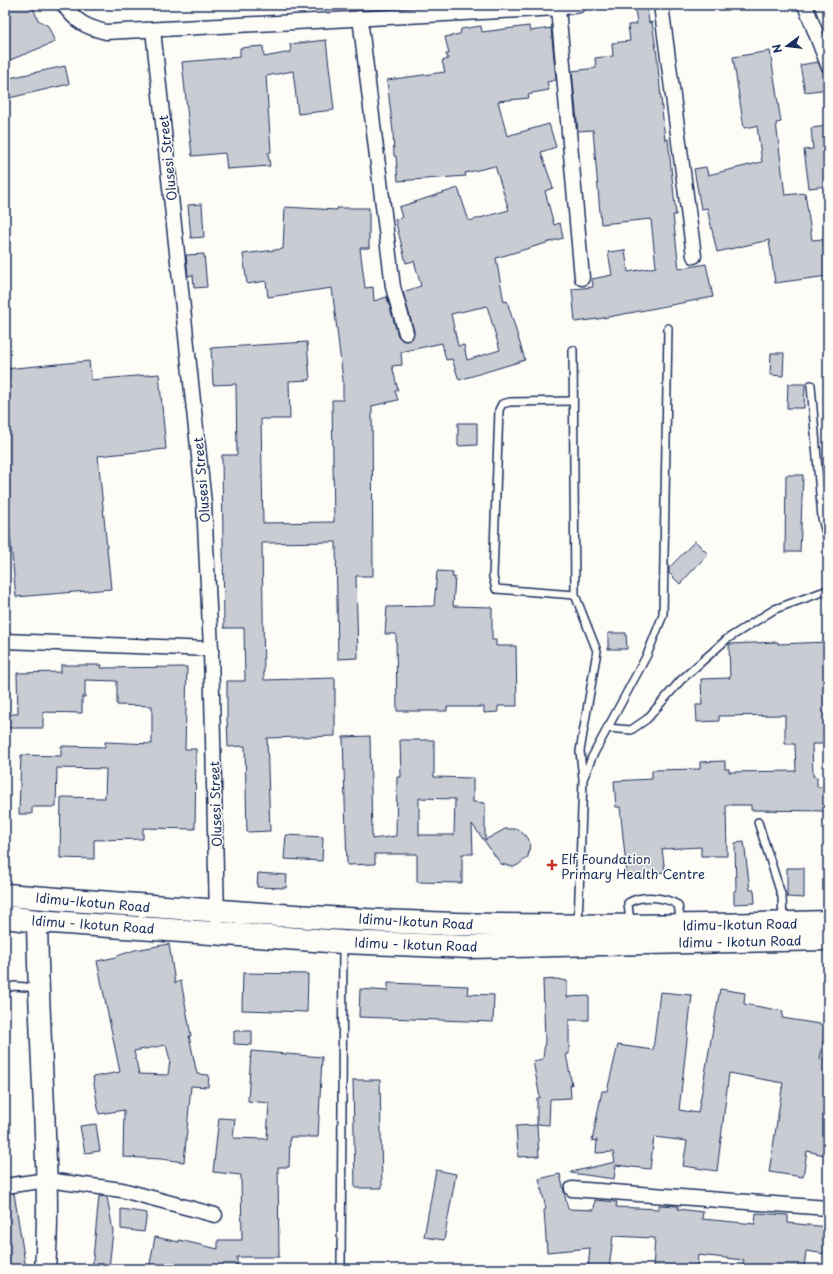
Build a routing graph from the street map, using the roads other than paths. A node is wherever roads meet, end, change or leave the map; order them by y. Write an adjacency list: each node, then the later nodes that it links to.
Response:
1 (64, 5): 7 (street)
2 (579, 5): 5 (street)
3 (662, 5): 9 (street)
4 (804, 5): 8 (street)
5 (558, 8): 6 (street); 10 (street)
6 (360, 18): 7 (street); 12 (street)
7 (153, 30): 20 (street, Olusesi Street)
8 (828, 65)
9 (694, 256)
10 (582, 278)
11 (668, 328): 21 (lane)
12 (406, 333)
13 (573, 350): 15 (lane)
14 (811, 385): 16 (lane)
15 (573, 401): 18 (lane); 18 (lane)
16 (828, 541)
17 (828, 590): 21 (lane)
18 (575, 595): 22 (lane)
19 (5, 641): 20 (street)
20 (211, 649): 27 (street, Olusesi Street)
21 (607, 728): 22 (lane)
22 (583, 779): 30 (lane)
23 (758, 822): 29 (lane)
24 (5, 895): 27 (main road, Idimu-Ikotun Road)
25 (5, 917): 26 (main road, Idimu - Ikotun Road)
26 (37, 921): 27 (main road, Idimu - Ikotun Road); 33 (street)
27 (217, 922): 30 (main road, Idimu-Ikotun Road); 32 (main road, Idimu - Ikotun Road)
28 (828, 922): 29 (main road, Idimu-Ikotun Road)
29 (783, 923): 30 (main road, Idimu-Ikotun Road)
30 (578, 936): 31 (main road, Idimu - Ikotun Road); 32 (main road, Idimu - Ikotun Road)
31 (828, 939)
32 (343, 942): 41 (lane)
33 (38, 988): 34 (lane); 35 (street)
34 (5, 989)
35 (47, 1180): 36 (street); 39 (street); 40 (street)
36 (5, 1186)
37 (572, 1189): 38 (street)
38 (828, 1208)
39 (215, 1215)
40 (45, 1269)
41 (341, 1269)

